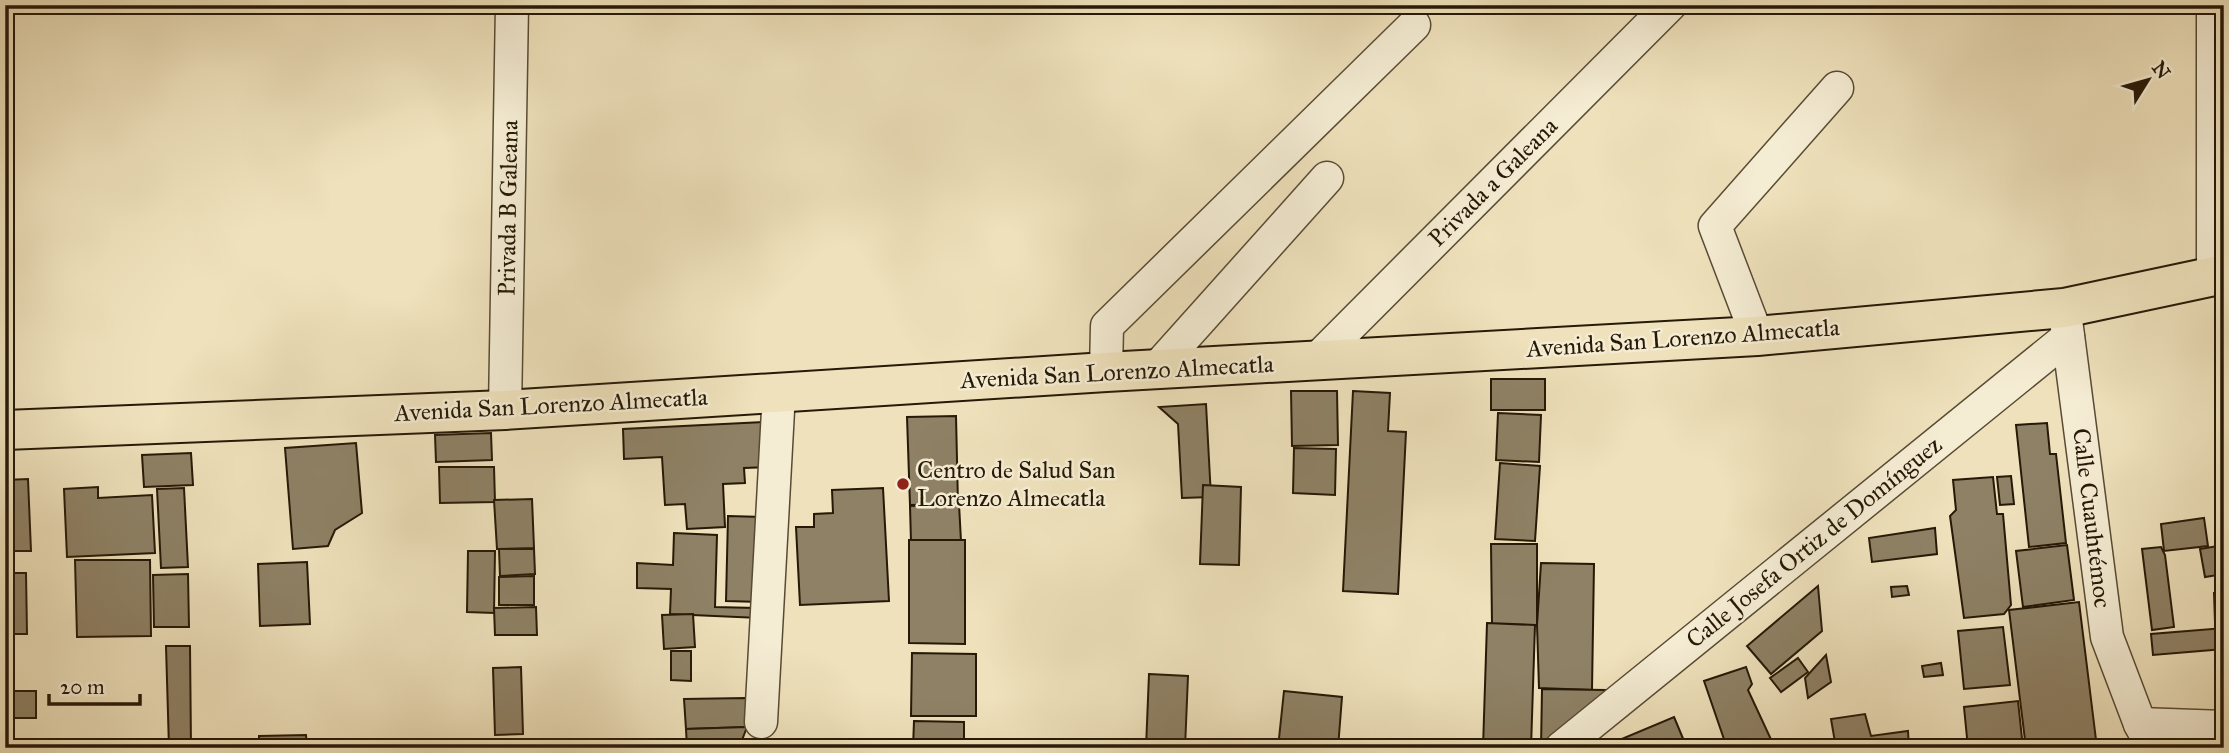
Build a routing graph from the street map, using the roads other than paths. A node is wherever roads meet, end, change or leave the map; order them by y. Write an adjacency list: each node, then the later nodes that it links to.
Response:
1 (512, 5): 14 (street, Privada B Galeana)
2 (1670, 5): 10 (street, Privada a Galeana)
3 (2213, 5): 7 (street)
4 (1414, 25): 12 (street)
5 (1837, 88): 9 (street)
6 (1327, 178): 11 (street)
7 (2218, 275): 8 (main road, Avenida San Lorenzo Almecatla)
8 (2066, 322): 9 (main road, Avenida San Lorenzo Almecatla); 18 (street, Calle Cuauhtémoc); 19 (street, Calle Josefa Ortiz de Domínguez)
9 (1757, 336): 10 (main road, Avenida San Lorenzo Almecatla)
10 (1317, 359): 11 (main road, Avenida San Lorenzo Almecatla)
11 (1156, 369): 12 (main road, Avenida San Lorenzo Almecatla)
12 (1106, 372): 13 (main road, Avenida San Lorenzo Almecatla)
13 (779, 392): 14 (main road, Avenida San Lorenzo Almecatla); 16 (street)
14 (505, 410): 15 (main road, Avenida San Lorenzo Almecatla)
15 (5, 430)
16 (761, 722)
17 (2224, 727): 18 (street)
18 (2147, 736)
19 (1560, 748)

